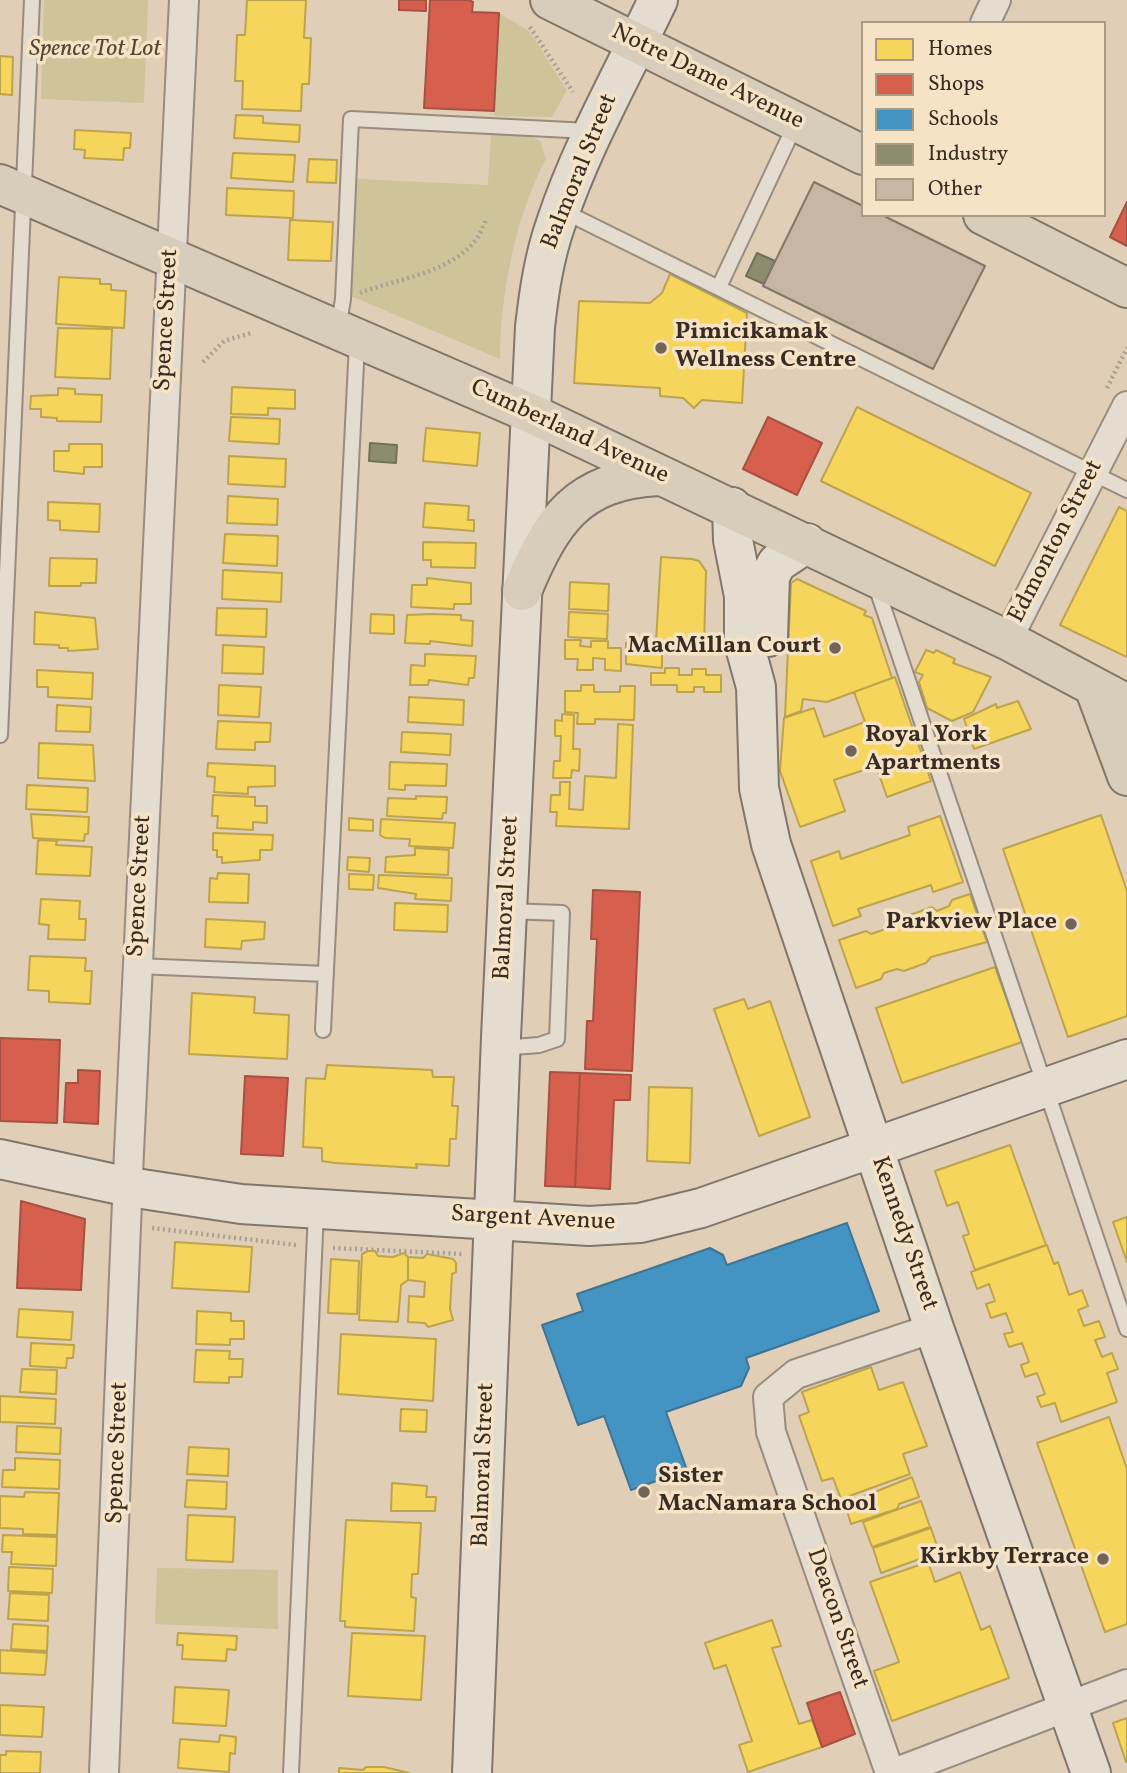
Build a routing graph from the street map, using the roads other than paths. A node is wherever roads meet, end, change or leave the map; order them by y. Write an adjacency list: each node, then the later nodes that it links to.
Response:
1 (32, 0): 11 (lane)
2 (184, 0): 14 (street, Spence Street)
3 (658, 0): 7 (main road, Balmoral Street)
4 (996, 0): 6 (street)
5 (540, 14): 7 (main road, Notre Dame Avenue)
6 (986, 21)
7 (636, 43): 8 (main road, Notre Dame Avenue); 9 (main road, Balmoral Street)
8 (796, 122): 10 (main road, Notre Dame Avenue); 15 (lane)
9 (594, 132): 12 (main road, Balmoral Street); 17 (lane)
10 (861, 154)
11 (13, 190): 14 (main road, Cumberland Avenue); 30 (lane)
12 (561, 210): 15 (lane); 19 (main road, Balmoral Street)
13 (987, 217): 16 (main road)
14 (170, 258): 17 (main road, Cumberland Avenue); 33 (street, Spence Street)
15 (719, 287): 20 (lane)
16 (1127, 288)
17 (346, 322): 19 (main road, Cumberland Avenue); 34 (lane)
18 (1127, 406): 20 (street, Edmonton Street)
19 (530, 413): 21 (main road, Cumberland Avenue); 26 (main road, Balmoral Street)
20 (1093, 472): 22 (lane); 27 (street, Edmonton Street)
21 (659, 476): 23 (main road, Cumberland Avenue); 26 (main road)
22 (1127, 490)
23 (732, 507): 24 (main road, Cumberland Avenue); 28 (main road, Kennedy Street)
24 (807, 543): 25 (main road, Cumberland Avenue); 28 (main road, Kennedy Street)
25 (872, 575): 27 (main road, Cumberland Avenue); 38 (lane)
26 (522, 591): 32 (main road, Balmoral Street)
27 (1007, 640): 29 (main road, Cumberland Avenue)
28 (756, 687): 39 (main road, Kennedy Street)
29 (1111, 696): 31 (main road)
30 (0, 735)
31 (1127, 776)
32 (507, 911): 36 (main road, Balmoral Street); 36 (lane)
33 (137, 966): 34 (lane); 41 (street, Spence Street)
34 (326, 974): 35 (lane)
35 (323, 1030)
36 (501, 1048): 43 (main road, Balmoral Street)
37 (1127, 1059): 38 (main road, Sargent Avenue)
38 (1044, 1090): 39 (main road, Sargent Avenue); 45 (lane)
39 (874, 1149): 43 (main road, Sargent Avenue); 44 (main road, Kennedy Street)
40 (0, 1158): 41 (main road, Sargent Avenue)
41 (129, 1187): 42 (main road, Sargent Avenue); 48 (street, Spence Street)
42 (316, 1211): 43 (main road, Sargent Avenue); 49 (lane)
43 (494, 1217): 50 (main road, Balmoral Street)
44 (934, 1328): 47 (main road, Kennedy Street); 51 (street, Deacon Street)
45 (1127, 1329)
46 (1127, 1684): 47 (street)
47 (1068, 1707): 51 (street); 52 (main road, Kennedy Street)
48 (104, 1773)
49 (291, 1773)
50 (472, 1773)
51 (892, 1773)
52 (1091, 1773)

